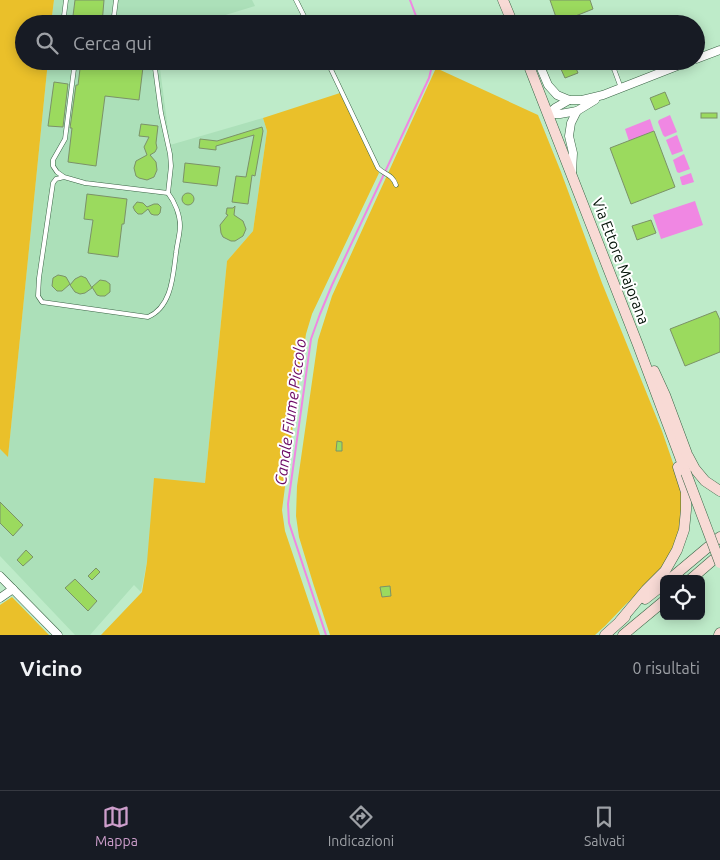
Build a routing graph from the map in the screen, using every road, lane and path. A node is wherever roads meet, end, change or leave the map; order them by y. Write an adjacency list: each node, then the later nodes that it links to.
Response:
1 (66, 0): 5 (lane)
2 (116, 0): 6 (lane)
3 (296, 0): 7 (lane)
4 (503, 0): 8 (main road)
5 (64, 15)
6 (114, 15)
7 (304, 15)
8 (509, 15)
9 (720, 50): 10 (street)
10 (705, 56)
11 (74, 70): 24 (lane)
12 (155, 70): 26 (lane)
13 (331, 70): 25 (lane)
14 (531, 70): 22 (main road, Via Ettore Majorana)
15 (542, 70): 20 (street)
16 (614, 70): 18 (lane)
17 (667, 70): 18 (street)
18 (621, 88): 19 (street)
19 (603, 95): 20 (street); 21 (street)
20 (569, 100): 22 (street)
21 (577, 111): 22 (street); 23 (street)
22 (548, 114): 23 (main road, Via Ettore Majorana)
23 (572, 176): 27 (main road, Via Ettore Majorana)
24 (64, 177): 26 (lane); 26 (lane)
25 (396, 185)
26 (168, 193)
27 (638, 345): 28 (main road); 31 (main road, Via Ettore Majorana, bridge); 39 (main road)
28 (720, 491)
29 (720, 537): 32 (main road)
30 (720, 554): 33 (main road)
31 (720, 563)
32 (675, 575)
33 (696, 575)
34 (0, 576): 36 (street)
35 (660, 587): 39 (main road)
36 (12, 589): 37 (street); 40 (street)
37 (0, 598)
38 (660, 604): 42 (main road)
39 (620, 621): 41 (main road)
40 (58, 635)
41 (604, 635)
42 (623, 635)

